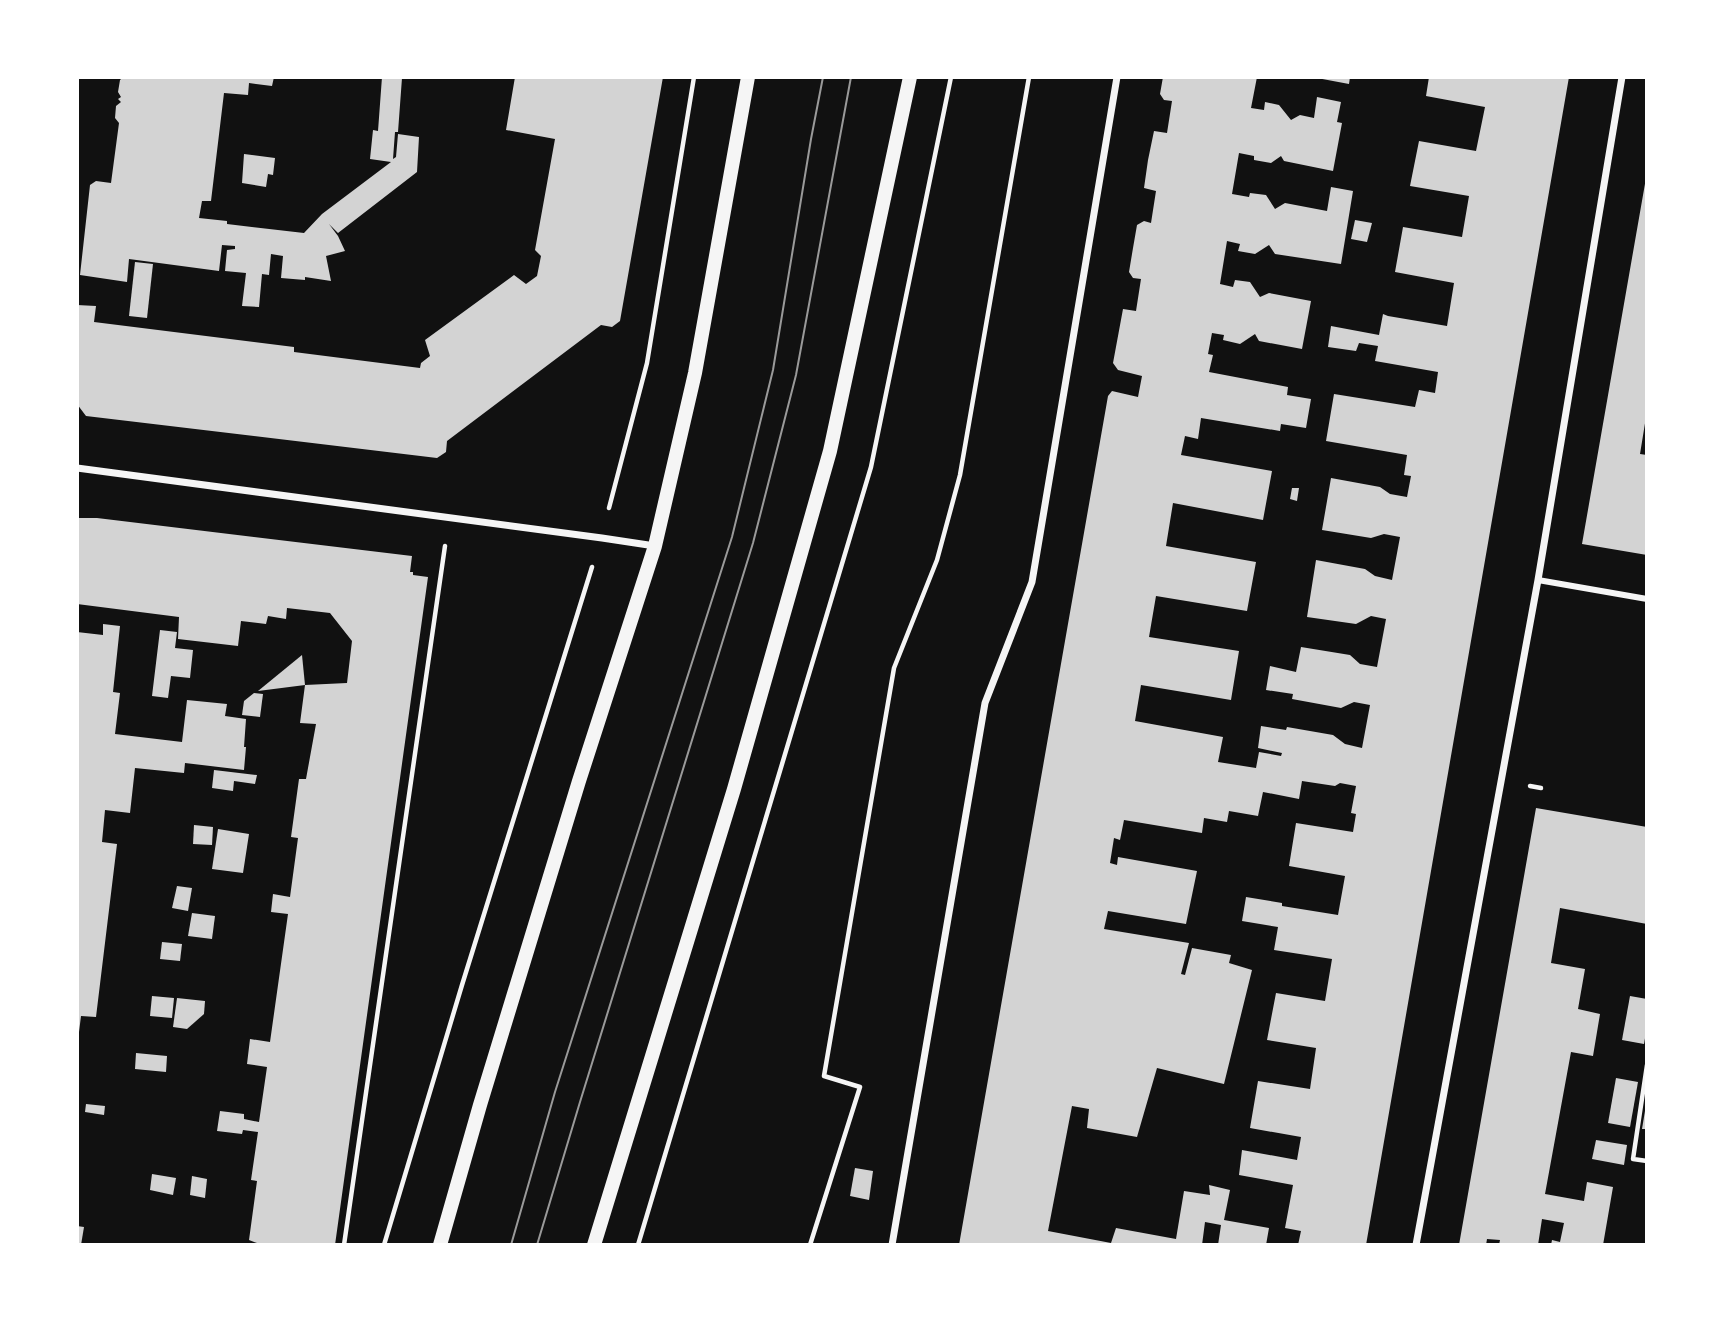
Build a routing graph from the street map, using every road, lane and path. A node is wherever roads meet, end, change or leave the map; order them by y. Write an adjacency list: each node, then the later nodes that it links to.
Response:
1 (694, 77): 9 (path)
2 (748, 77): 10 (main road)
3 (910, 77): 18 (main road)
4 (1029, 77): 19 (path)
5 (1117, 77): 20 (street)
6 (1622, 77): 11 (street)
7 (77, 468): 8 (street)
8 (450, 518): 9 (street); 15 (path)
9 (602, 538): 10 (street); 16 (path)
10 (655, 547): 17 (main road)
11 (1538, 580): 12 (street); 21 (street)
12 (1647, 599)
13 (1647, 1066): 14 (path)
14 (1647, 1161)
15 (344, 1245)
16 (384, 1245)
17 (440, 1245)
18 (594, 1245)
19 (810, 1245)
20 (892, 1245)
21 (1416, 1245)

